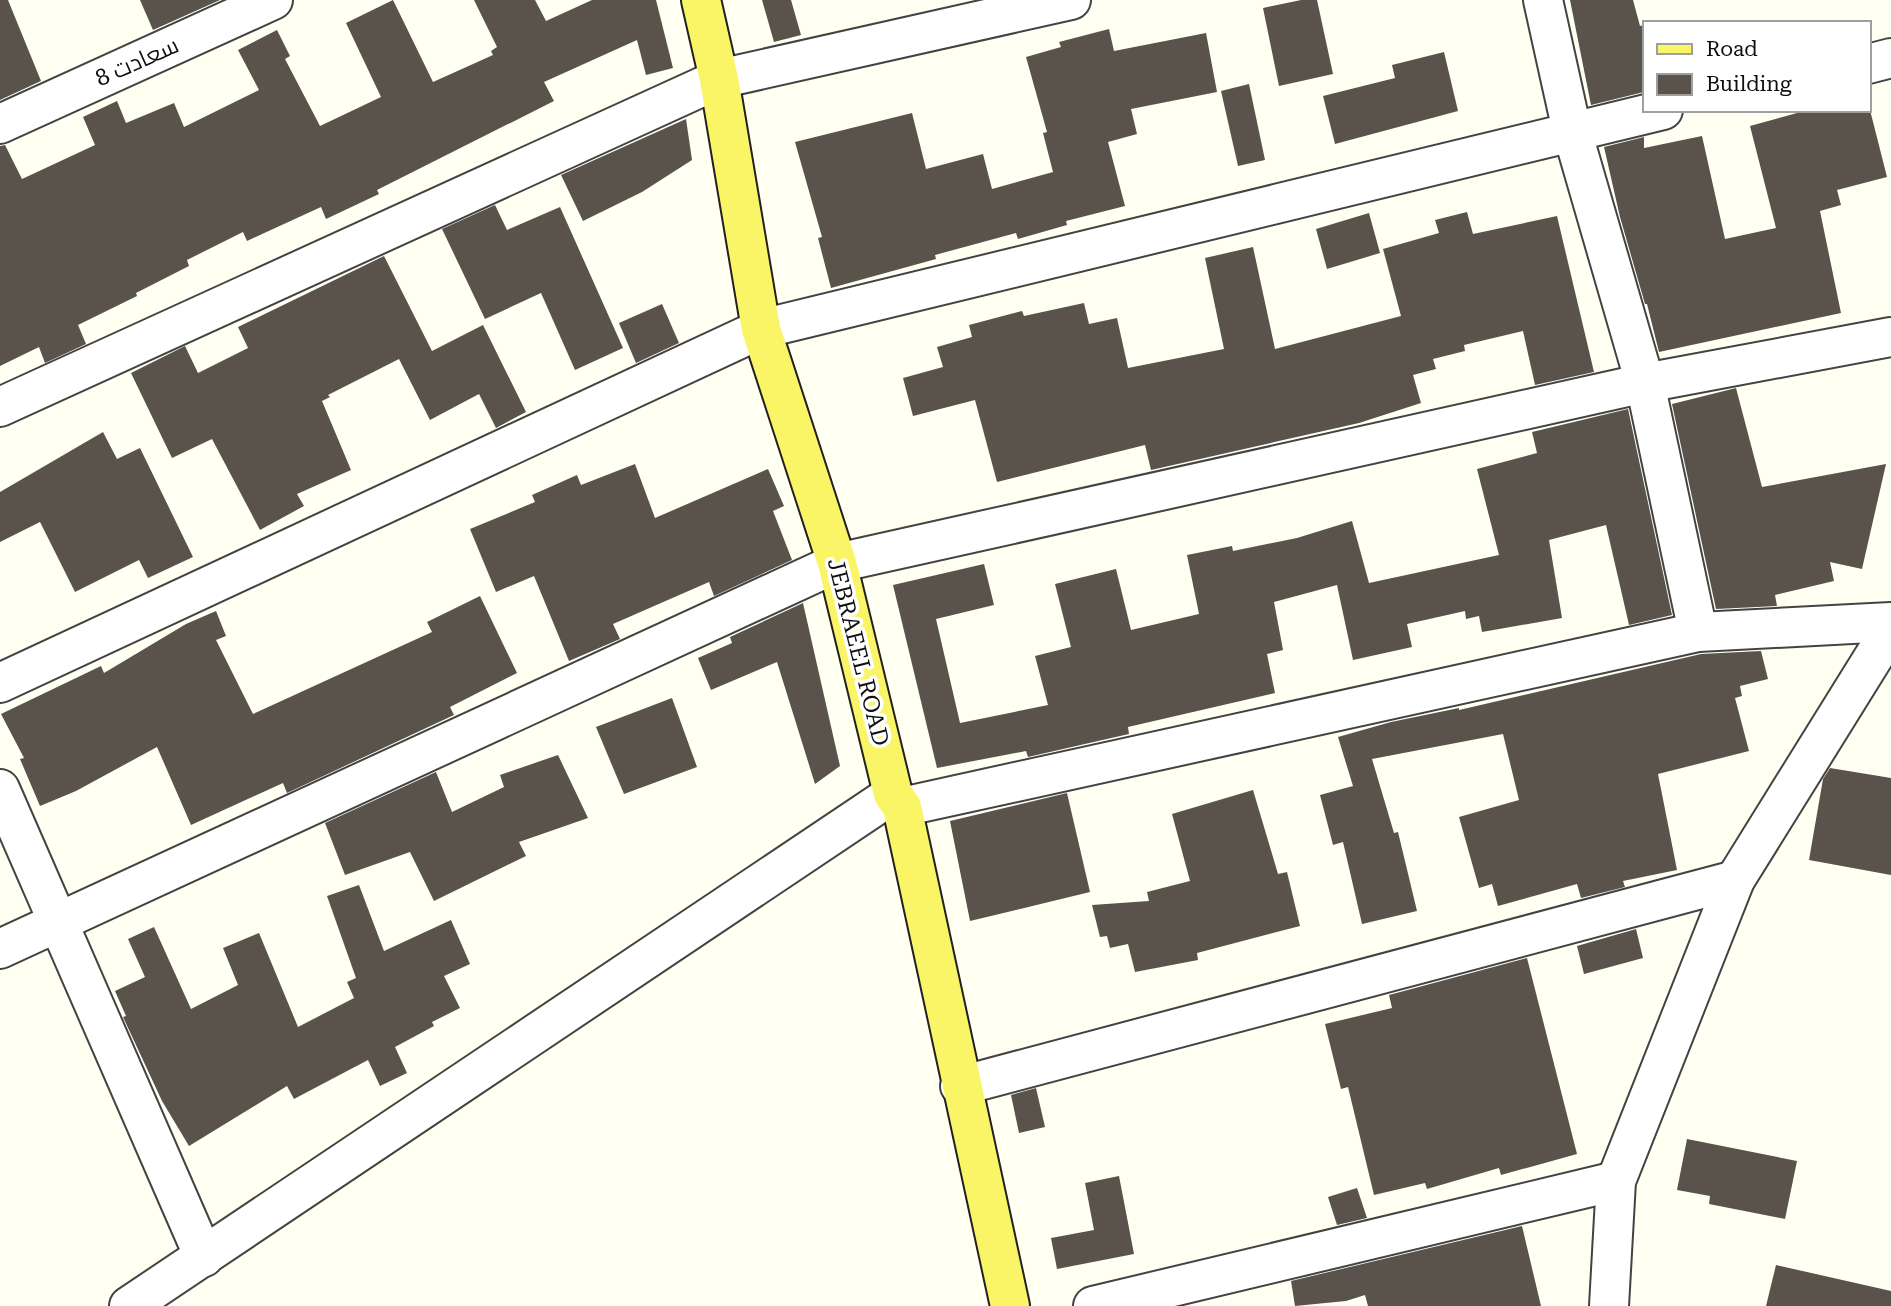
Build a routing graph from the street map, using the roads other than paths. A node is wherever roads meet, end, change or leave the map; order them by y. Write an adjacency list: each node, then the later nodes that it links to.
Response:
1 (273, 0): 9 (street, سعادت 8)
2 (701, 0): 7 (main road, JEBRAEEL ROAD)
3 (1072, 0): 7 (street)
4 (1543, 0): 10 (street)
5 (1891, 58): 6 (street)
6 (1870, 63)
7 (719, 79): 11 (main road, JEBRAEEL ROAD); 14 (street)
8 (1654, 112): 10 (street)
9 (0, 124)
10 (1572, 131): 11 (street); 13 (street)
11 (761, 329): 15 (main road, JEBRAEEL ROAD); 19 (street)
12 (1891, 337): 13 (street)
13 (1645, 383): 15 (street); 18 (street)
14 (0, 407)
15 (837, 564): 21 (main road, JEBRAEEL ROAD); 23 (street)
16 (1891, 622): 18 (street)
17 (1891, 629): 22 (street)
18 (1698, 632): 21 (street)
19 (0, 684)
20 (0, 789): 23 (street)
21 (897, 800): 25 (main road, JEBRAEEL ROAD); 27 (street)
22 (1735, 880): 25 (street); 26 (street)
23 (59, 922): 24 (street); 27 (street)
24 (0, 948)
25 (960, 1086): 29 (main road, JEBRAEEL ROAD)
26 (1616, 1181): 30 (street); 31 (street)
27 (204, 1257): 28 (street)
28 (129, 1306)
29 (1010, 1306)
30 (1093, 1306)
31 (1609, 1306)

